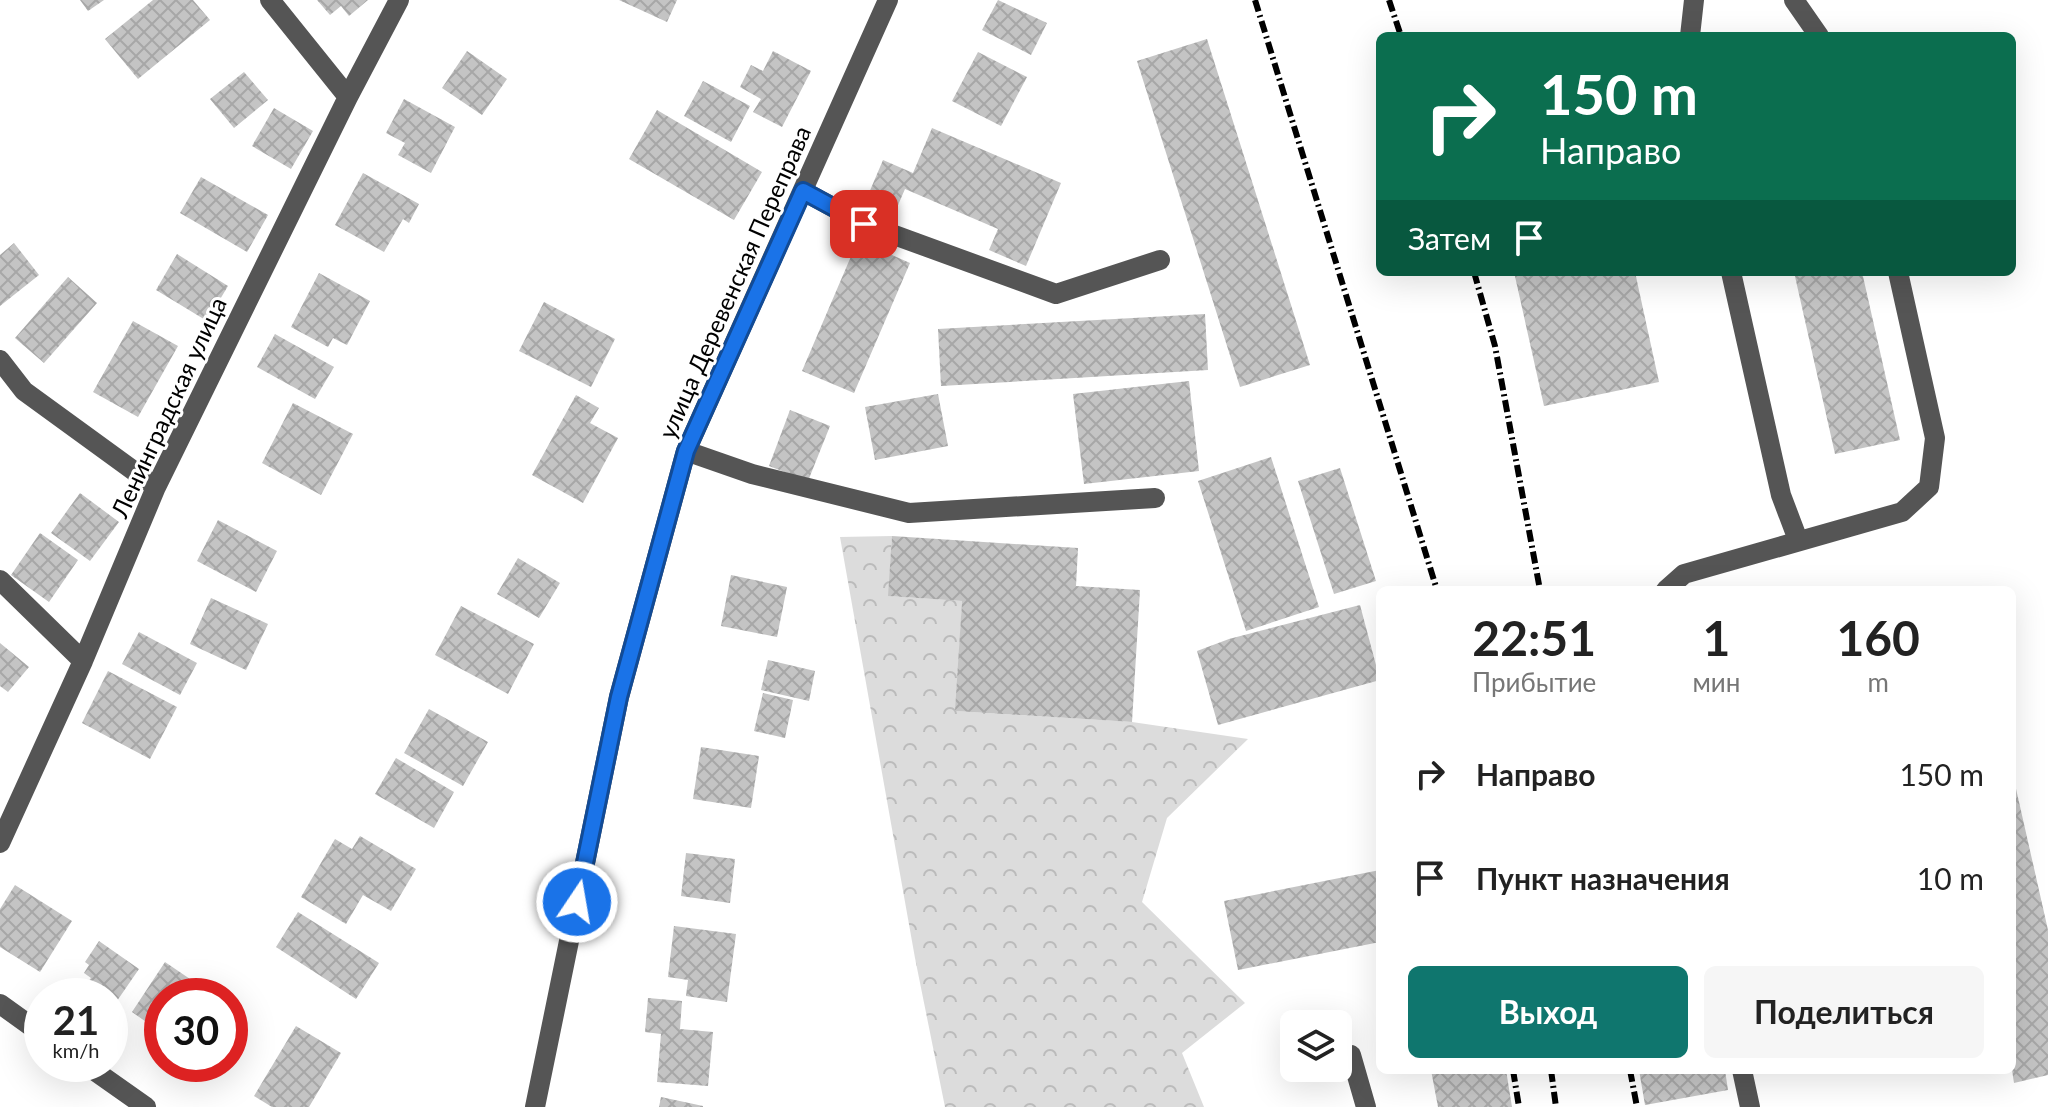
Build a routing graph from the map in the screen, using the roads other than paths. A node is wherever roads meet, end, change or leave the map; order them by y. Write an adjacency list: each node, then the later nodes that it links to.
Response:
1 (270, 0): 8 (street)
2 (399, 0): 8 (street, Ленинградская улица)
3 (888, 0): 9 (street, улица Деревенская Переправа)
4 (1694, 0): 6 (street)
5 (1794, 0): 7 (street)
6 (1690, 32)
7 (1816, 32)
8 (348, 97): 15 (street, Ленинградская улица)
9 (803, 191): 10 (street); 14 (street, улица Деревенская Переправа)
10 (1160, 260)
11 (1732, 276): 17 (street)
12 (1899, 276): 17 (street)
13 (0, 360): 15 (street)
14 (686, 451): 16 (street); 28 (street, улица Деревенская Переправа)
15 (156, 487): 20 (street, Ленинградская улица)
16 (1155, 498)
17 (1798, 540): 19 (street)
18 (0, 580): 20 (street)
19 (1670, 586)
20 (83, 661): 21 (street, Ленинградская улица)
21 (0, 843)
22 (0, 1004): 23 (street)
23 (24, 1021)
24 (1352, 1058): 29 (street)
25 (1743, 1074): 30 (street)
26 (111, 1082): 27 (street)
27 (146, 1107)
28 (535, 1107)
29 (1366, 1107)
30 (1750, 1107)

